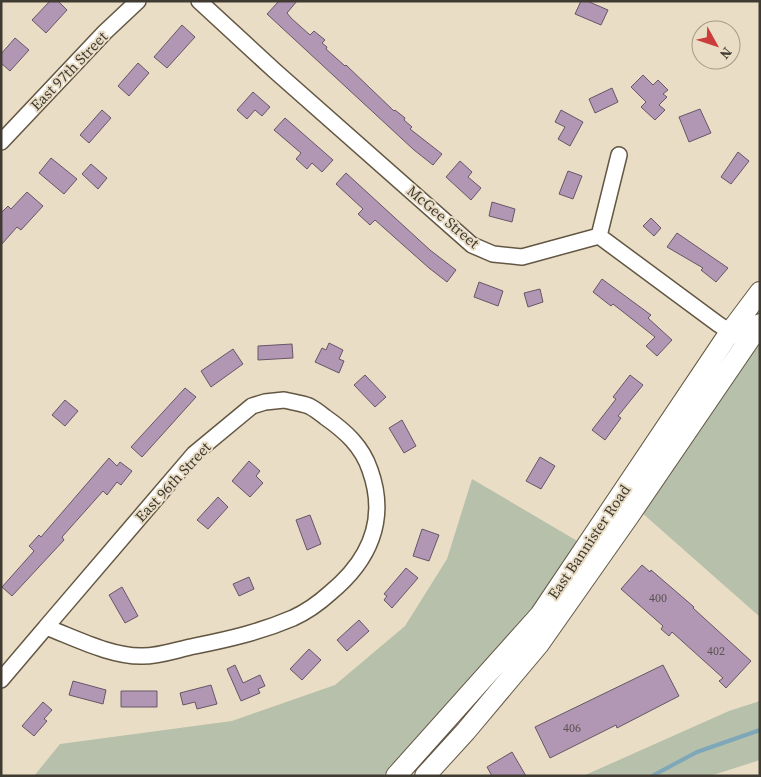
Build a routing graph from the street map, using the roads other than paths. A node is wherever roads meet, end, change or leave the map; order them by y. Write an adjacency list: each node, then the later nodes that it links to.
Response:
1 (138, 1): 3 (street, East 97th Street)
2 (199, 1): 5 (street, McGee Street)
3 (1, 142)
4 (619, 155): 5 (street)
5 (599, 236): 8 (street)
6 (760, 292): 8 (main road, East Bannister Road)
7 (760, 324): 9 (main road, East Bannister Road)
8 (730, 332): 9 (street); 12 (main road, East Bannister Road)
9 (747, 343): 13 (main road, East Bannister Road)
10 (46, 627): 10 (street, East 96th Street); 11 (street, East 96th Street)
11 (1, 680)
12 (396, 776)
13 (425, 776)

